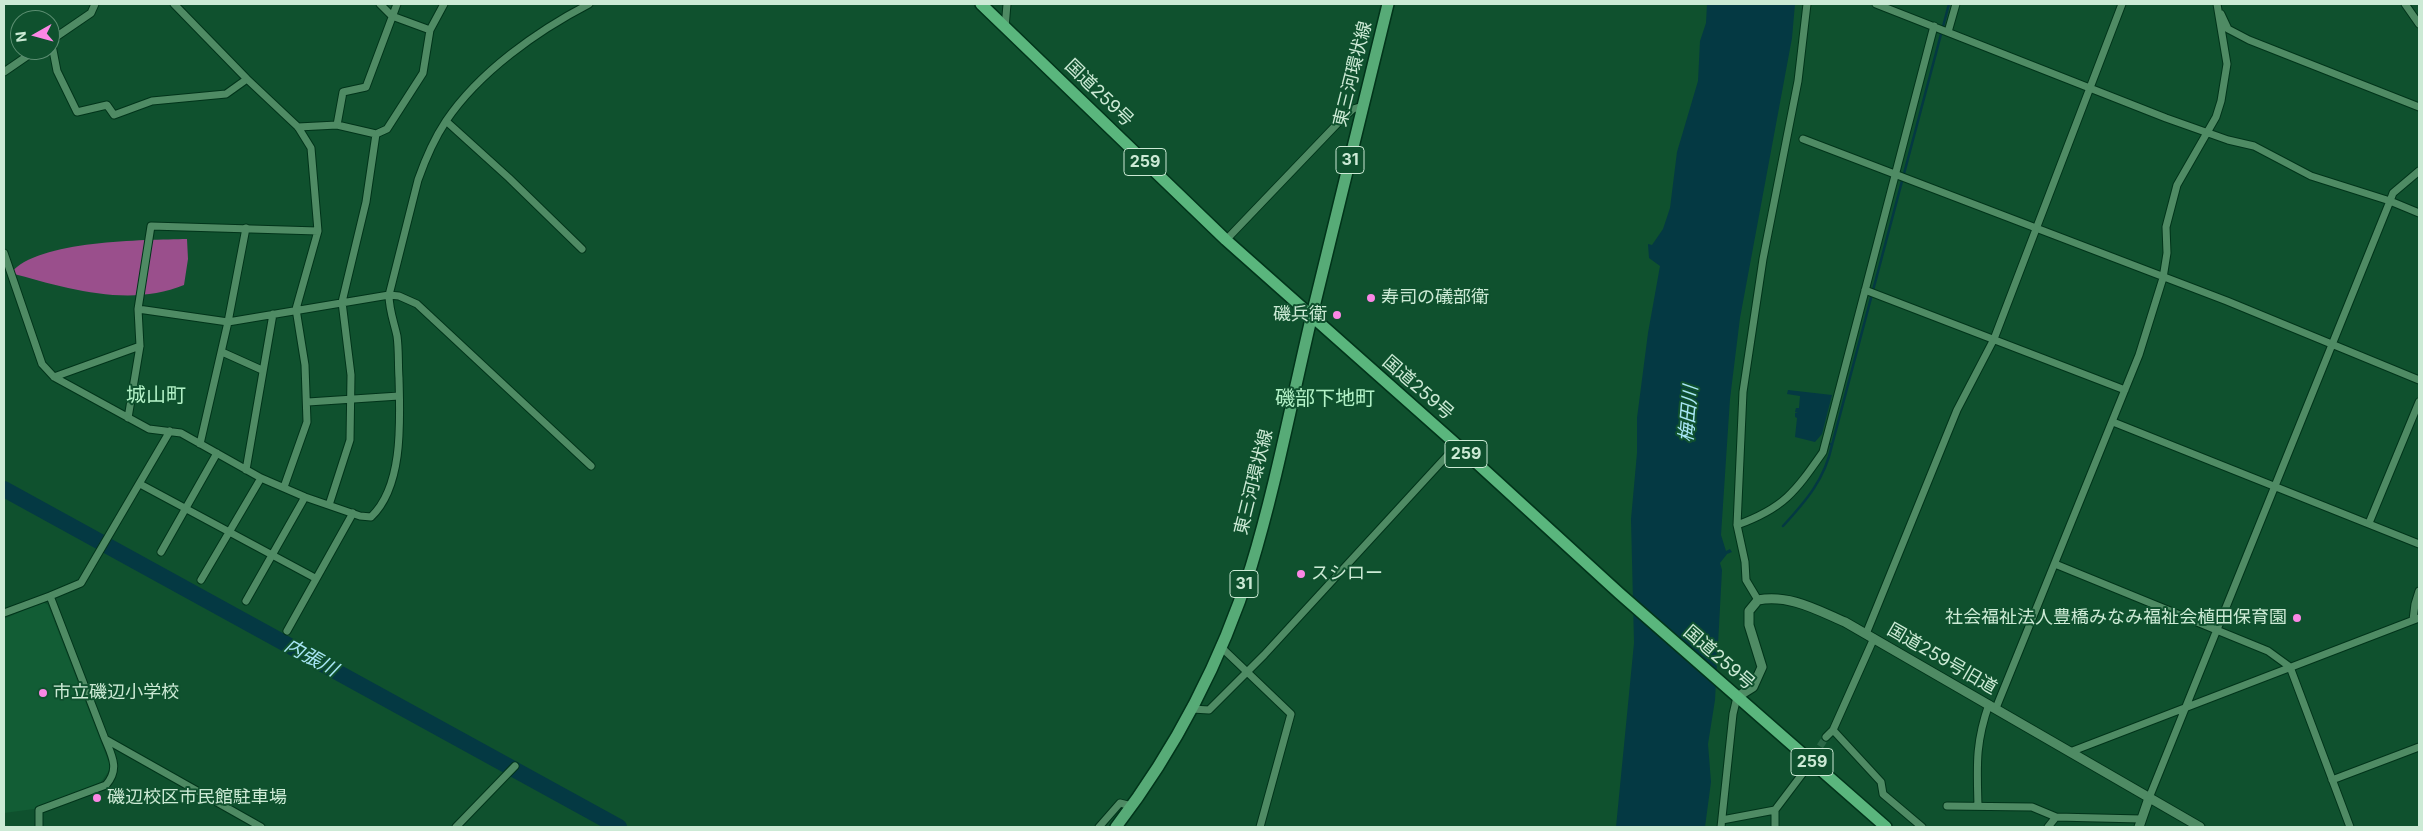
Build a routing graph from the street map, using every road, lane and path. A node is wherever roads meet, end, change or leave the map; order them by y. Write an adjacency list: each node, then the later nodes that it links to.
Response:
1 (95, 4): 22 (street)
2 (174, 4): 26 (street)
3 (380, 4): 16 (street)
4 (397, 4): 16 (street)
5 (444, 4): 20 (street)
6 (588, 4): 30 (street)
7 (981, 4): 19 (highway, 国道259号 / 259)
8 (1007, 4): 19 (street)
9 (1388, 4): 28 (main road, 東三河環状線 / 31)
10 (1807, 4): 85 (street)
11 (1876, 4): 18 (street)
12 (1956, 4): 21 (street)
13 (2122, 4): 27 (street)
14 (2217, 4): 29 (street); 33 (street)
15 (2405, 4): 17 (street)
16 (392, 16): 20 (street); 31 (street)
17 (2419, 24)
18 (1936, 27): 21 (street); 37 (street)
19 (1005, 28): 43 (highway, 国道259号 / 259)
20 (430, 30): 34 (street)
21 (1947, 32): 27 (street)
22 (60, 34)
23 (21, 60): 25 (street)
24 (54, 60): 26 (street)
25 (4, 72)
26 (247, 79): 32 (street)
27 (2091, 88): 33 (street); 41 (street)
28 (1363, 106): 43 (street); 54 (main road, 東三河環状線 / 31)
29 (2419, 106)
30 (446, 121): 44 (street); 49 (street)
31 (337, 125): 32 (street); 34 (street)
32 (298, 127): 42 (street)
33 (2207, 132): 38 (street); 47 (street)
34 (376, 134): 50 (street)
35 (1803, 139): 37 (street)
36 (2419, 170): 38 (street)
37 (1898, 173): 41 (street); 48 (street)
38 (2390, 201): 39 (street); 57 (street)
39 (2419, 213)
40 (246, 228): 42 (street); 51 (street); 55 (street)
41 (2038, 228): 47 (street); 56 (street)
42 (318, 231): 52 (street)
43 (1226, 240): 54 (highway, 国道259号 / 259)
44 (582, 249)
45 (4, 253): 46 (street)
46 (6, 268): 61 (street)
47 (2163, 278): 57 (street); 63 (street)
48 (1866, 290): 56 (street); 85 (street)
49 (389, 295): 50 (street); 64 (street); 74 (street)
50 (342, 302): 52 (street); 65 (street)
51 (138, 309): 55 (street); 58 (street)
52 (296, 310): 53 (street); 66 (street)
53 (274, 314): 55 (street); 60 (street)
54 (1312, 316): 72 (highway, 国道259号 / 259); 102 (main road, 東三河環状線 / 31)
55 (228, 322): 59 (street)
56 (1994, 339): 63 (street); 101 (street)
57 (2332, 345): 62 (street); 78 (street)
58 (140, 346): 61 (street); 68 (street)
59 (222, 352): 60 (street); 71 (street)
60 (262, 370): 75 (street)
61 (54, 377): 68 (street)
62 (2419, 380)
63 (2125, 390): 69 (street)
64 (399, 396): 65 (street); 83 (street)
65 (351, 400): 66 (street); 81 (street)
66 (308, 402): 79 (street)
67 (2419, 402): 84 (street)
68 (128, 418): 70 (street)
69 (2113, 422): 78 (street); 90 (street)
70 (170, 431): 71 (street); 77 (street)
71 (200, 444): 73 (street)
72 (1457, 445): 104 (street); 105 (highway, 国道259号 / 259)
73 (217, 453): 75 (street); 82 (street)
74 (591, 466)
75 (246, 470): 76 (street)
76 (261, 478): 79 (street); 86 (street)
77 (140, 484): 82 (street); 94 (street)
78 (2275, 486): 84 (street); 99 (street)
79 (284, 487): 80 (street)
80 (305, 497): 81 (street); 89 (street)
81 (329, 505): 83 (street)
82 (186, 508): 86 (street); 88 (street)
83 (353, 513): 91 (street)
84 (2369, 523): 87 (street)
85 (1737, 525): 95 (street)
86 (230, 532): 89 (street); 92 (street)
87 (2419, 544)
88 (161, 552)
89 (273, 555): 91 (street); 96 (street)
90 (2055, 564): 99 (street); 106 (street)
91 (316, 578): 100 (street)
92 (201, 580)
93 (2419, 591): 98 (street)
94 (50, 596): 97 (street); 111 (street)
95 (1758, 600): 101 (street, 国道259号旧道); 105 (street)
96 (246, 601)
97 (4, 613)
98 (2416, 619): 103 (street)
99 (2217, 629): 103 (street); 107 (street)
100 (288, 631)
101 (1870, 636): 106 (street, 国道259号旧道); 109 (street)
102 (1221, 647): 104 (street); 108 (main road, 東三河環状線 / 31)
103 (2290, 667): 107 (street); 116 (street)
104 (1248, 670): 108 (street); 130 (street)
105 (1737, 697): 124 (street); 132 (highway, 国道259号 / 259)
106 (1992, 706): 113 (street, 国道259号旧道); 120 (street)
107 (2186, 708): 113 (street); 117 (street)
108 (1192, 709): 118 (main road, 東三河環状線 / 31)
109 (1833, 730): 110 (street); 133 (street)
110 (1826, 737)
111 (105, 738): 125 (street); 126 (street)
112 (2419, 747): 116 (street)
113 (2070, 752): 117 (street, 国道259号旧道)
114 (515, 766): 127 (street)
115 (1803, 773): 121 (street)
116 (2332, 780): 136 (street)
117 (2148, 798): 123 (street); 135 (street, 国道259号旧道)
118 (1132, 806): 128 (street); 129 (main road, 東三河環状線 / 31)
119 (1947, 806): 120 (street)
120 (1978, 806): 122 (street)
121 (1775, 810): 124 (street); 131 (street)
122 (2056, 818): 123 (street); 134 (street)
123 (2140, 823)
124 (1721, 824)
125 (39, 827)
126 (261, 827)
127 (456, 827)
128 (1099, 827)
129 (1116, 827)
130 (1260, 827)
131 (1774, 827)
132 (1886, 827)
133 (1922, 827)
134 (2048, 827)
135 (2200, 827)
136 (2350, 827)

